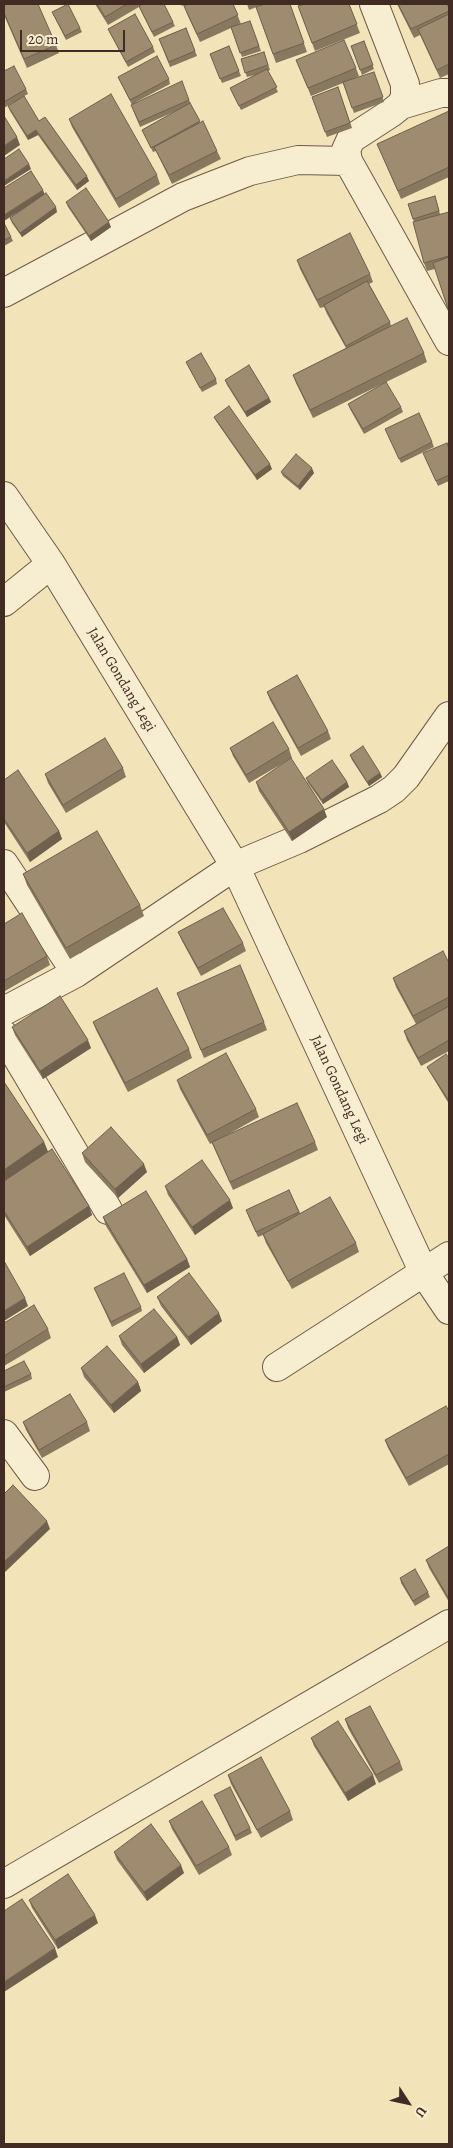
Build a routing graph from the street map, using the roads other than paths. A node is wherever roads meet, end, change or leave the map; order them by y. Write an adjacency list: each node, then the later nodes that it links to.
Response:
1 (374, 4): 3 (street)
2 (449, 93): 3 (street)
3 (400, 105): 4 (street)
4 (348, 162): 5 (street); 6 (street)
5 (4, 293)
6 (449, 341)
7 (4, 496): 8 (street, Jalan Gondang Legi)
8 (51, 564): 9 (street); 12 (street, Jalan Gondang Legi)
9 (4, 602)
10 (449, 716): 12 (street)
11 (4, 864): 13 (street)
12 (235, 866): 13 (street); 18 (street, Jalan Gondang Legi)
13 (76, 973): 14 (street)
14 (4, 1011)
15 (4, 1036): 16 (street)
16 (108, 1210)
17 (449, 1256): 18 (street)
18 (424, 1273): 19 (street, Jalan Gondang Legi); 20 (street)
19 (449, 1310)
20 (277, 1367)
21 (4, 1434): 22 (street)
22 (35, 1476)
23 (449, 1624): 24 (street)
24 (4, 1884)

